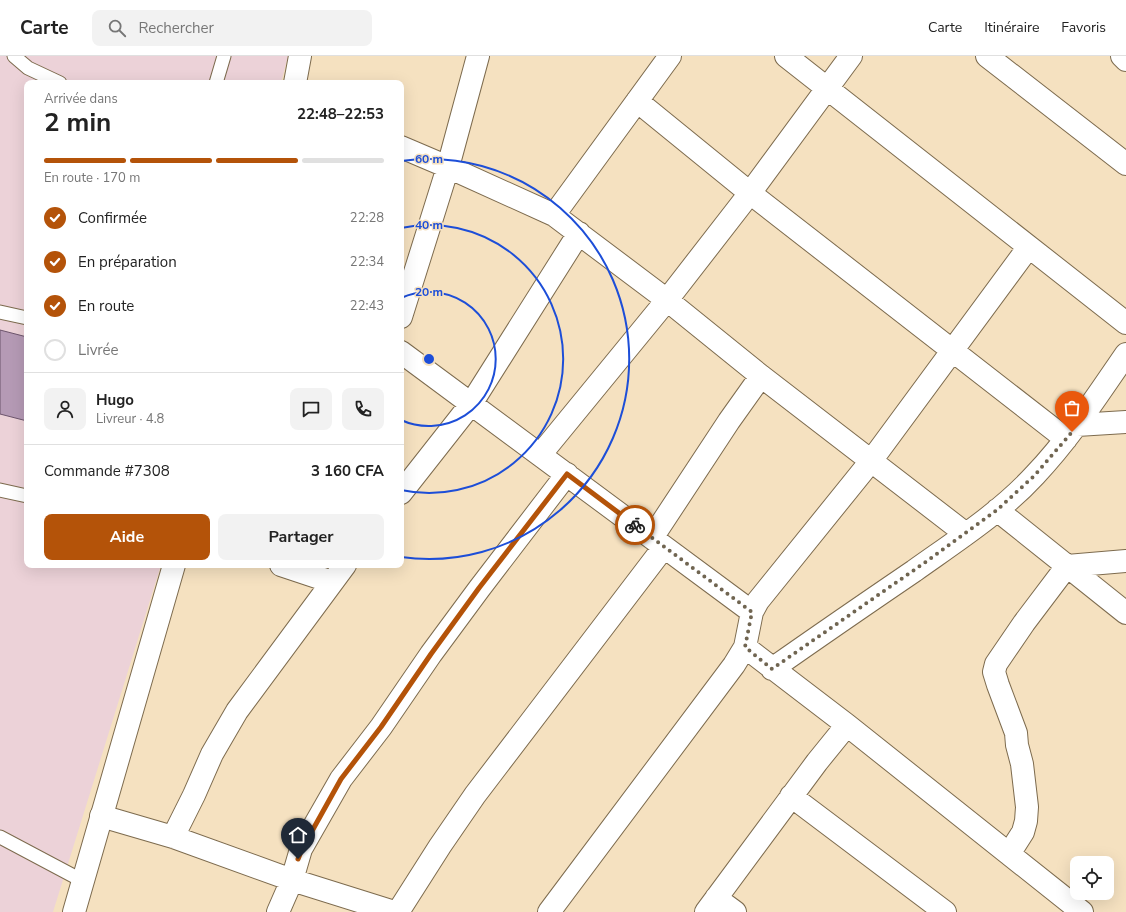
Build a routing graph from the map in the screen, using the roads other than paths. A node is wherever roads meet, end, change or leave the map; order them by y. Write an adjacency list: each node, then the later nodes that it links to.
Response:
1 (14, 56): 11 (lane)
2 (224, 56): 12 (lane)
3 (300, 56): 13 (street)
4 (478, 56): 18 (street)
5 (670, 56): 15 (street)
6 (786, 56): 14 (street)
7 (851, 56): 14 (street)
8 (987, 56): 17 (street)
9 (1122, 56): 10 (street)
10 (1126, 60)
11 (54, 80)
12 (217, 80)
13 (296, 80)
14 (827, 88): 19 (street); 22 (street)
15 (637, 102): 19 (street); 20 (street)
16 (404, 148): 18 (street)
17 (1126, 164)
18 (448, 167): 20 (street); 24 (street)
19 (750, 193): 23 (street); 28 (street)
20 (554, 215): 21 (street)
21 (579, 233): 23 (street); 32 (street)
22 (1028, 248): 27 (street); 28 (street)
23 (667, 300): 31 (street); 35 (street)
24 (404, 307)
25 (0, 312): 26 (lane)
26 (24, 317)
27 (1126, 323)
28 (953, 351): 34 (street); 36 (street)
29 (404, 354): 32 (street)
30 (1126, 354): 34 (street)
31 (761, 376): 36 (street); 43 (street)
32 (471, 404): 35 (street); 38 (street)
33 (1126, 422): 34 (street)
34 (1072, 432): 41 (street)
35 (540, 455): 37 (street)
36 (871, 462): 42 (street); 50 (street)
37 (567, 474): 43 (street); 60 (street)
38 (404, 489)
39 (0, 490): 40 (lane)
40 (24, 495)
41 (997, 510): 42 (street); 45 (street)
42 (966, 534): 53 (street)
43 (658, 543): 50 (street); 66 (street)
44 (1126, 561): 45 (street)
45 (1067, 566): 51 (street); 59 (street)
46 (173, 568): 56 (street)
47 (290, 568): 49 (street)
48 (343, 568): 49 (street)
49 (332, 582): 58 (street)
50 (752, 612): 52 (street)
51 (1126, 613)
52 (745, 647): 53 (street); 67 (street)
53 (772, 669): 54 (street)
54 (847, 725): 55 (street); 59 (street)
55 (791, 796): 62 (street); 69 (street)
56 (101, 816): 58 (street); 61 (street)
57 (0, 837): 61 (lane)
58 (173, 837): 60 (street)
59 (1009, 854): 70 (street)
60 (292, 880): 64 (street); 65 (street)
61 (83, 881): 63 (street)
62 (711, 905): 68 (street)
63 (74, 912)
64 (278, 912)
65 (394, 912)
66 (398, 912)
67 (549, 912)
68 (735, 912)
69 (945, 912)
70 (1082, 912)

